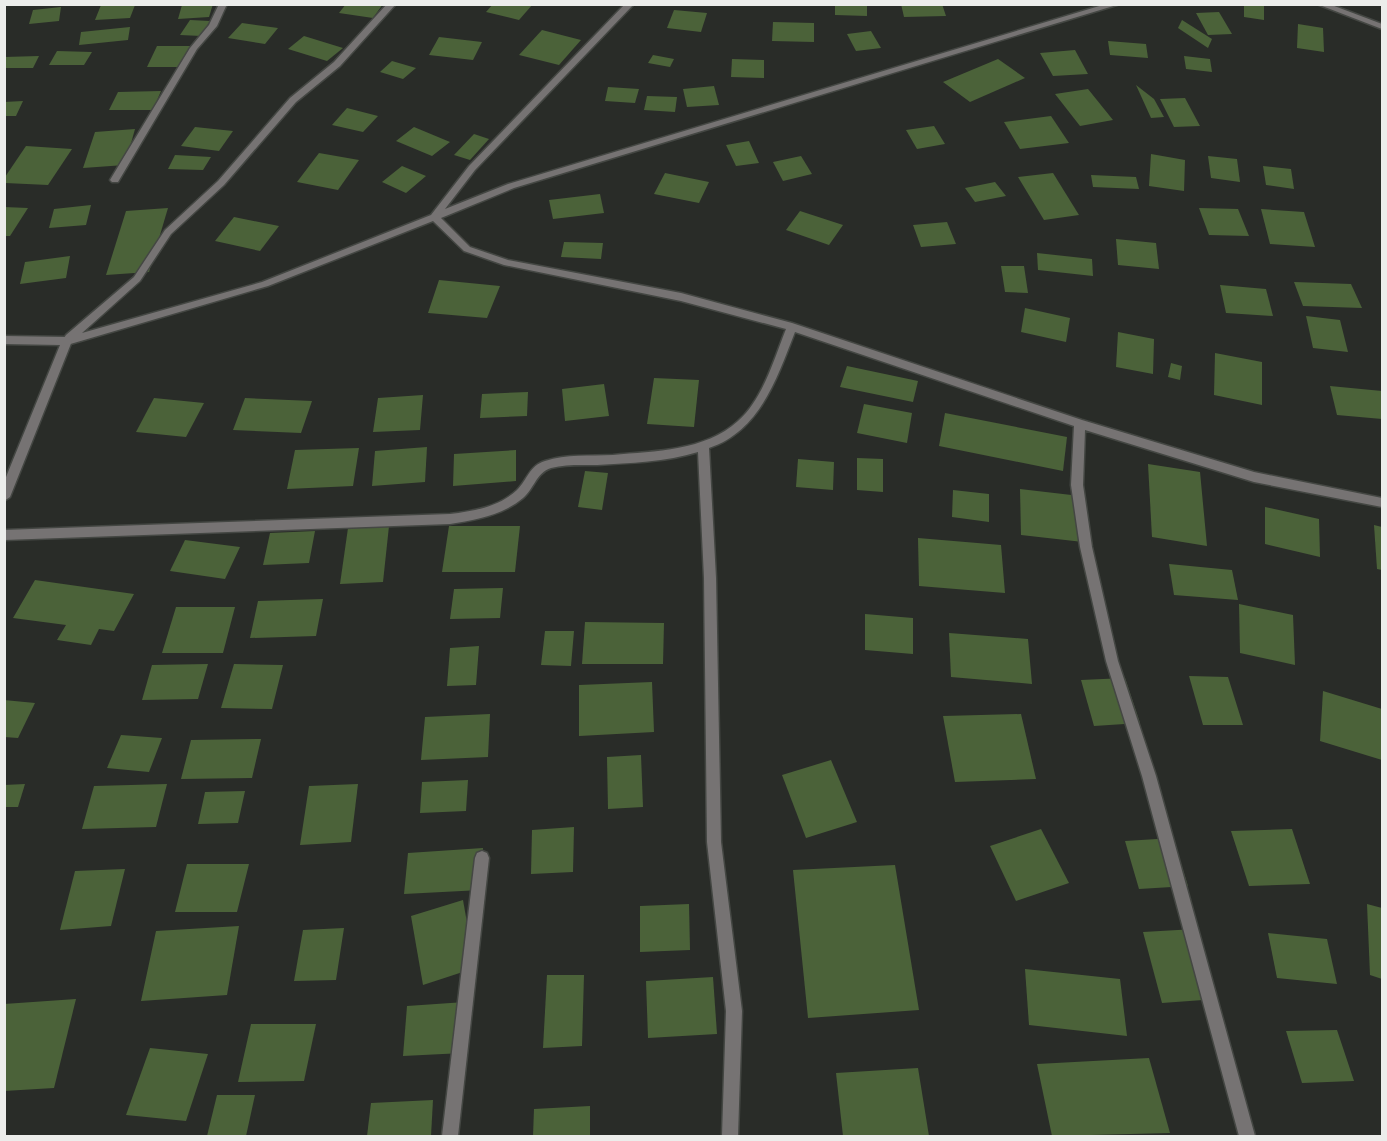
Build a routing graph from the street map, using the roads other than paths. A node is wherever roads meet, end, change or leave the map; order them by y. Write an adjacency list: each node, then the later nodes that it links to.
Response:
1 (223, 4): 7 (street)
2 (392, 4): 11 (street)
3 (630, 4): 8 (street)
4 (1116, 4): 8 (street)
5 (1321, 4): 6 (street)
6 (1383, 27)
7 (115, 180)
8 (434, 217): 9 (street); 11 (street)
9 (792, 327): 12 (street); 13 (street)
10 (4, 340): 11 (street)
11 (67, 341): 14 (street)
12 (1080, 424): 15 (street); 20 (street)
13 (703, 447): 16 (street); 19 (street)
14 (4, 497)
15 (1383, 502)
16 (4, 535)
17 (482, 858): 18 (street)
18 (450, 1137)
19 (730, 1137)
20 (1247, 1137)

